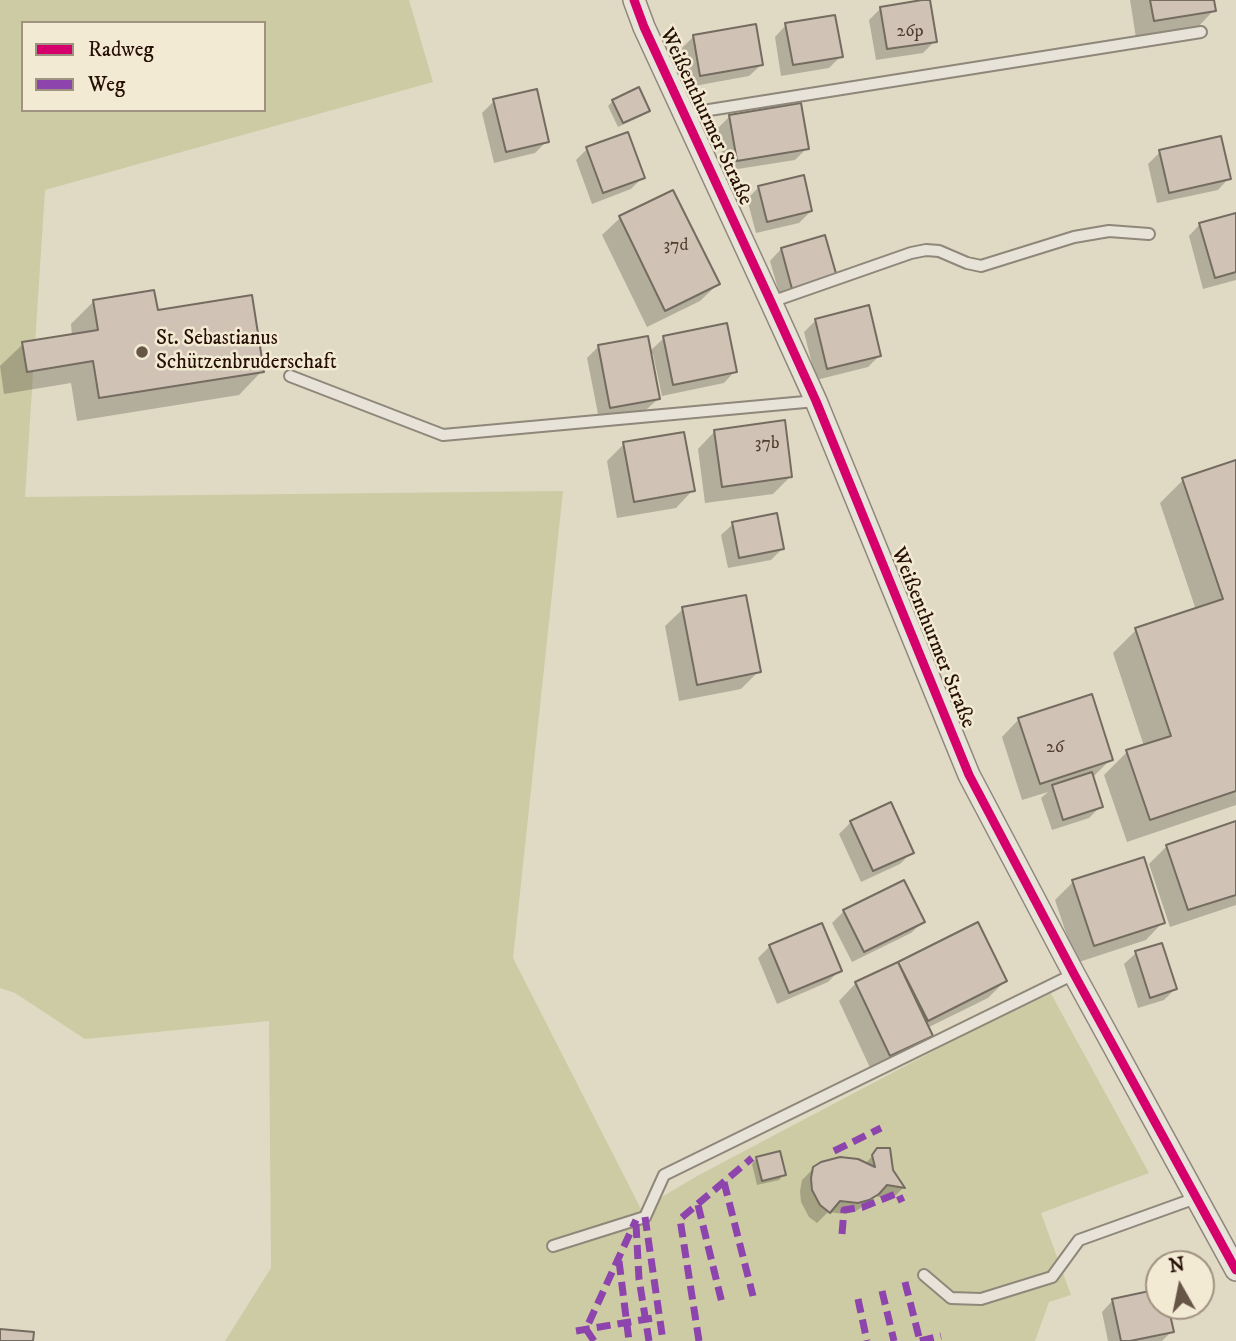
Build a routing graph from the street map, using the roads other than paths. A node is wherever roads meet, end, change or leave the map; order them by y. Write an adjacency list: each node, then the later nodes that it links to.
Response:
1 (634, 0): 3 (street, Weißenthurmer Straße)
2 (1201, 32): 3 (lane)
3 (684, 114): 5 (street, Weißenthurmer Straße)
4 (1149, 234): 5 (lane)
5 (771, 302): 7 (street, Weißenthurmer Straße)
6 (289, 376): 7 (lane)
7 (816, 401): 8 (street, Weißenthurmer Straße)
8 (1074, 974): 9 (street, Weißenthurmer Straße); 10 (lane)
9 (1196, 1198): 11 (street, Weißenthurmer Straße); 12 (lane)
10 (553, 1246)
11 (1236, 1270)
12 (924, 1275)

